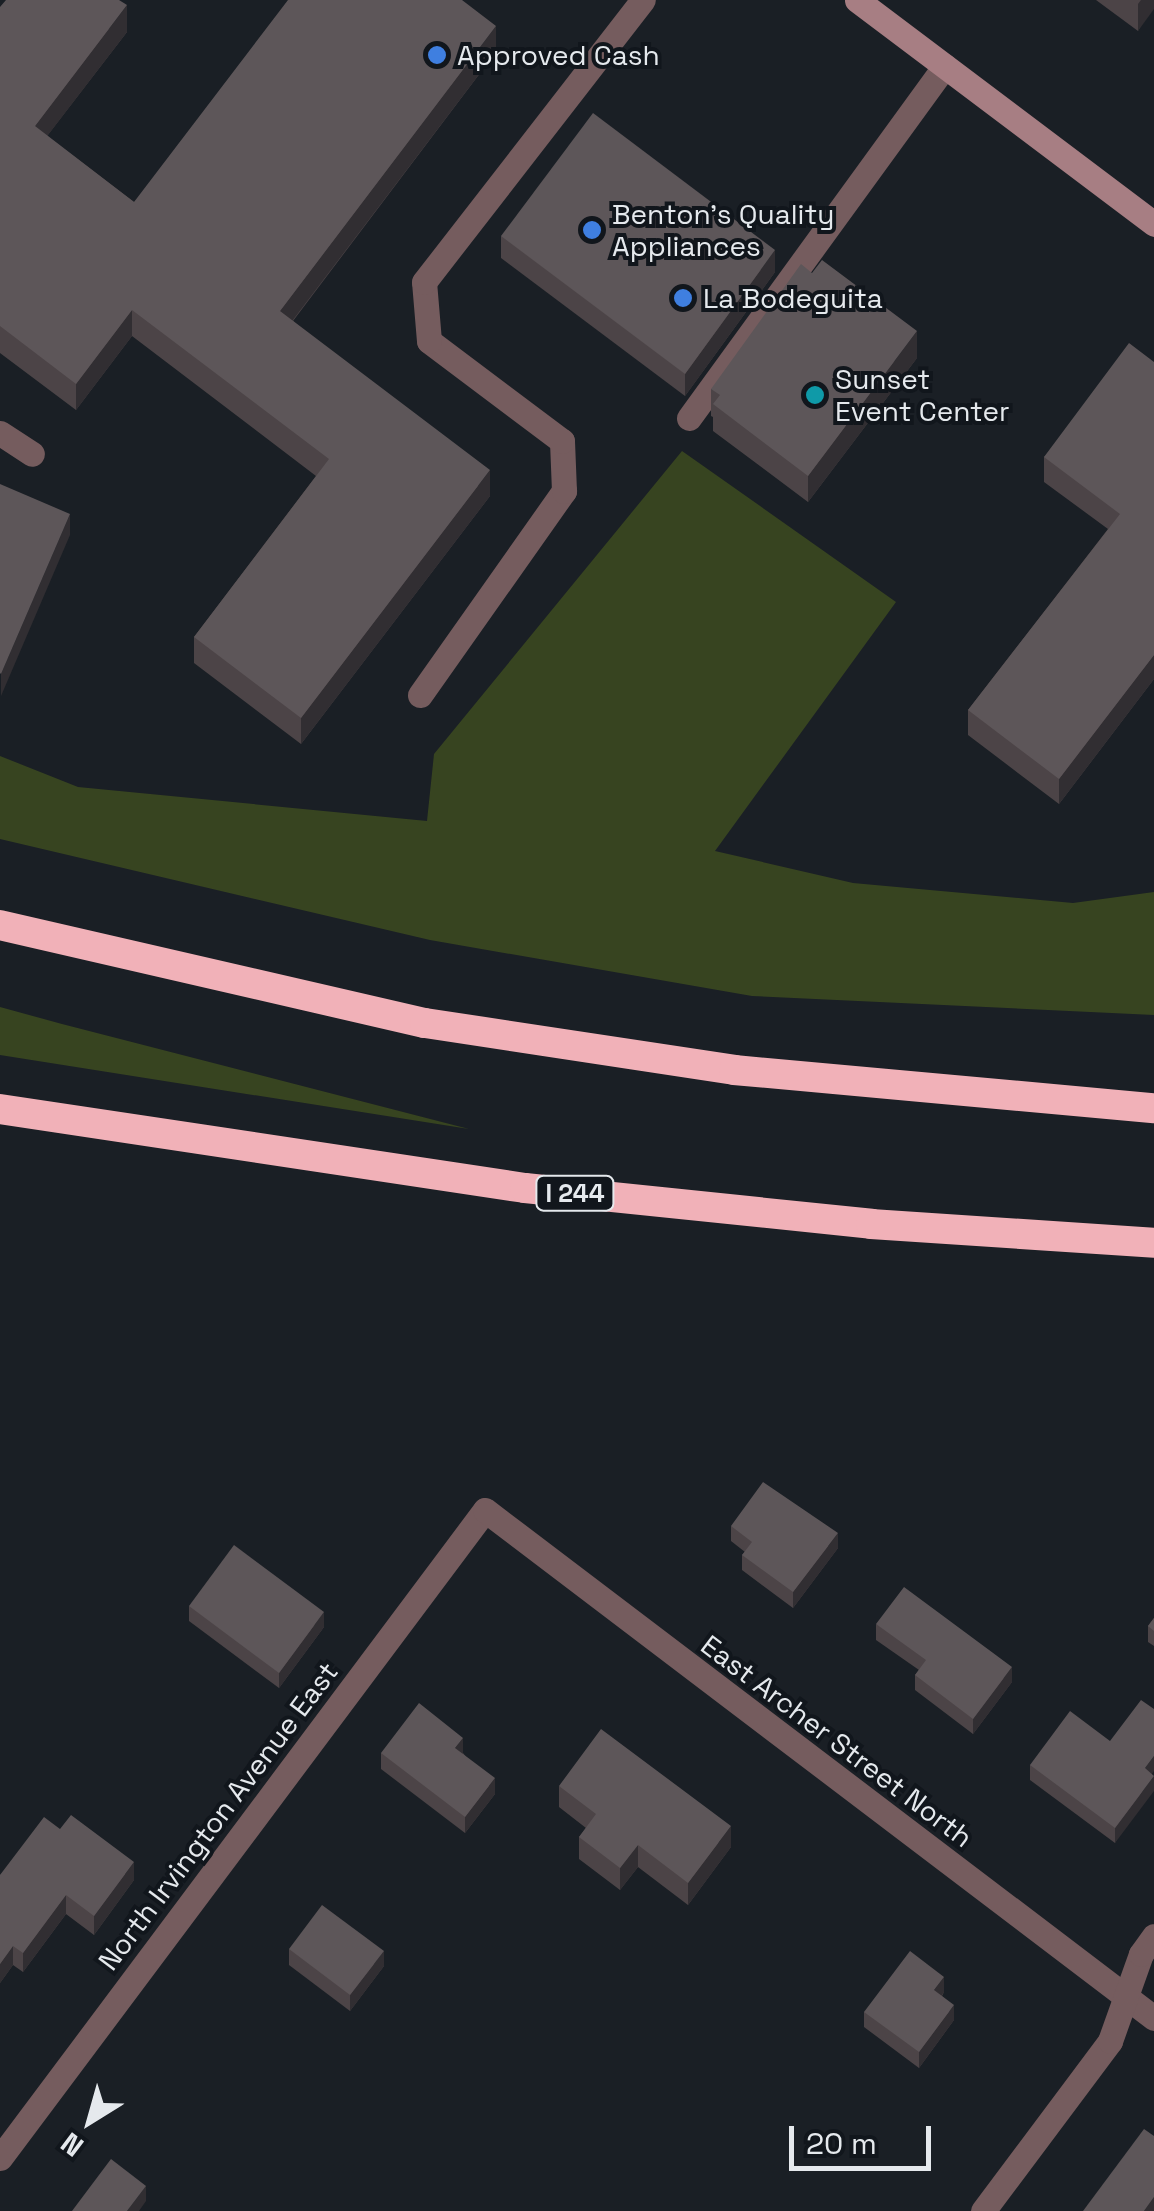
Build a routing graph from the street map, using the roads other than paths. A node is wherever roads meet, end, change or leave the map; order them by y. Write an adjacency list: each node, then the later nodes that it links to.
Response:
1 (643, 0): 8 (street)
2 (867, 3): 3 (main road)
3 (945, 66): 4 (main road); 5 (street)
4 (1154, 224)
5 (689, 418)
6 (0, 433): 7 (street)
7 (32, 454)
8 (420, 695)
9 (0, 925): 10 (highway)
10 (1154, 1108)
11 (0, 1109): 12 (highway, I 244)
12 (1154, 1242)
13 (485, 1510): 15 (street, East Archer Street North); 17 (street, North Irvington Avenue East)
14 (1154, 1936): 15 (street)
15 (1125, 1997): 16 (street, East Archer Street North); 18 (street)
16 (1154, 2018)
17 (0, 2158)
18 (983, 2211)

